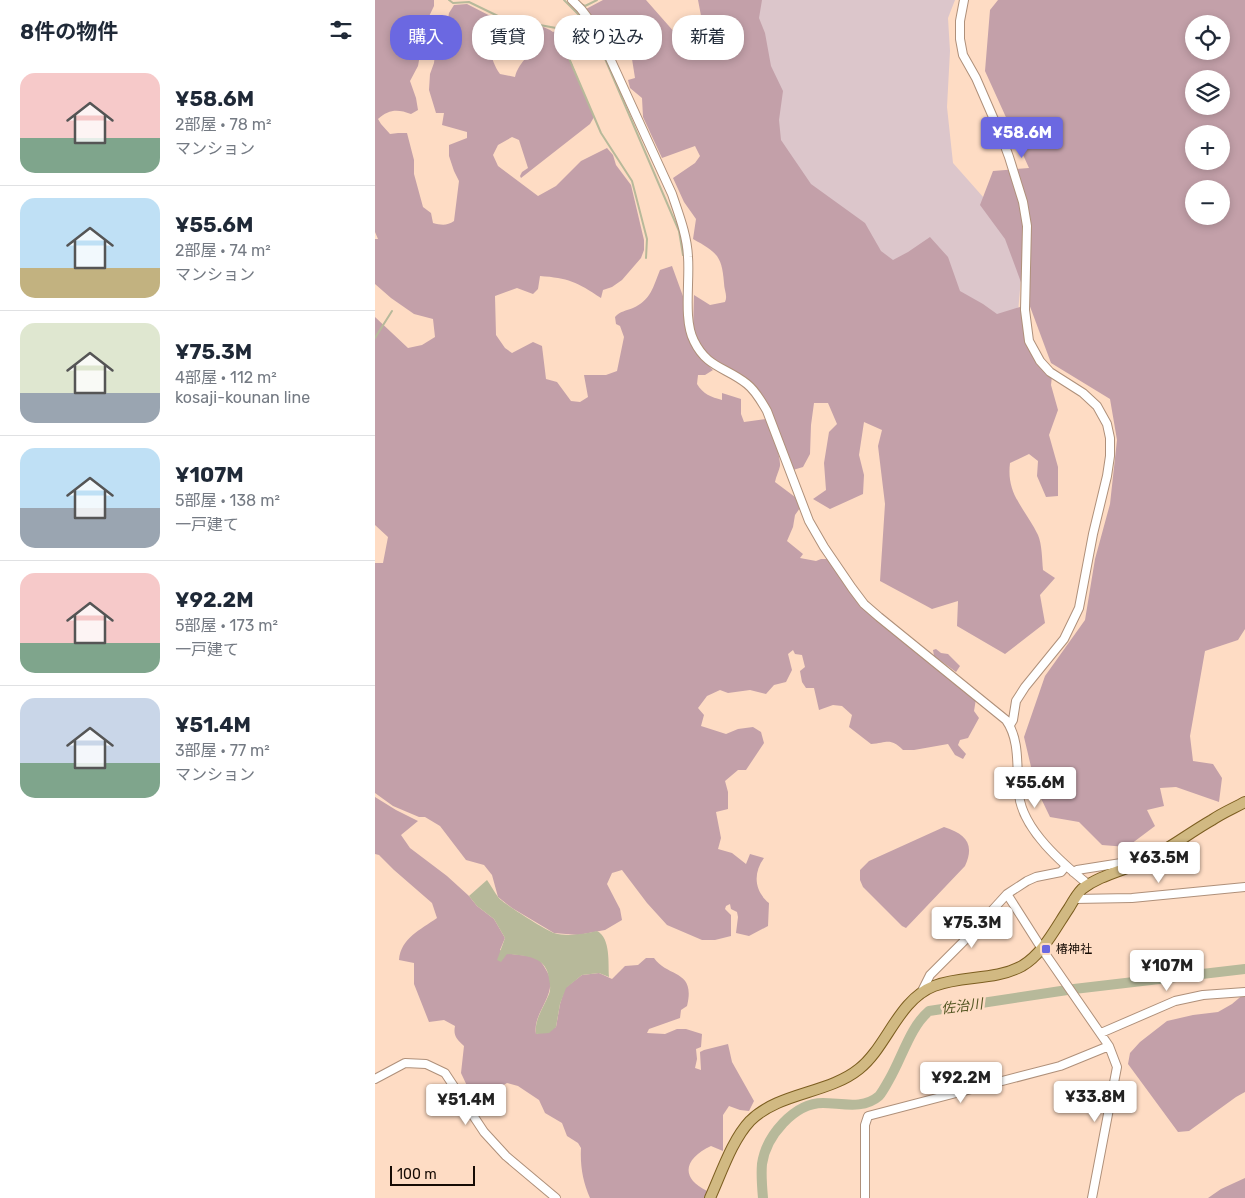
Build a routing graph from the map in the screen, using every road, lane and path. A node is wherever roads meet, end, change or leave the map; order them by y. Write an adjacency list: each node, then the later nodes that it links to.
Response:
1 (572, 0): 3 (street)
2 (964, 0): 3 (street)
3 (1010, 725): 6 (street)
4 (1245, 802): 5 (main road)
5 (1143, 862): 7 (street); 8 (main road)
6 (1066, 866): 7 (street); 10 (street)
7 (1073, 872): 8 (street)
8 (1089, 885): 11 (main road)
9 (1245, 887): 11 (street)
10 (1007, 894): 12 (street); 14 (street)
11 (1074, 899): 12 (main road)
12 (1042, 949): 14 (main road); 15 (street)
13 (1245, 992): 15 (street)
14 (921, 993): 19 (main road)
15 (1101, 1033): 16 (street)
16 (1109, 1046): 20 (street); 21 (street)
17 (375, 1079): 18 (street)
18 (555, 1198)
19 (710, 1198)
20 (865, 1198)
21 (1092, 1198)

